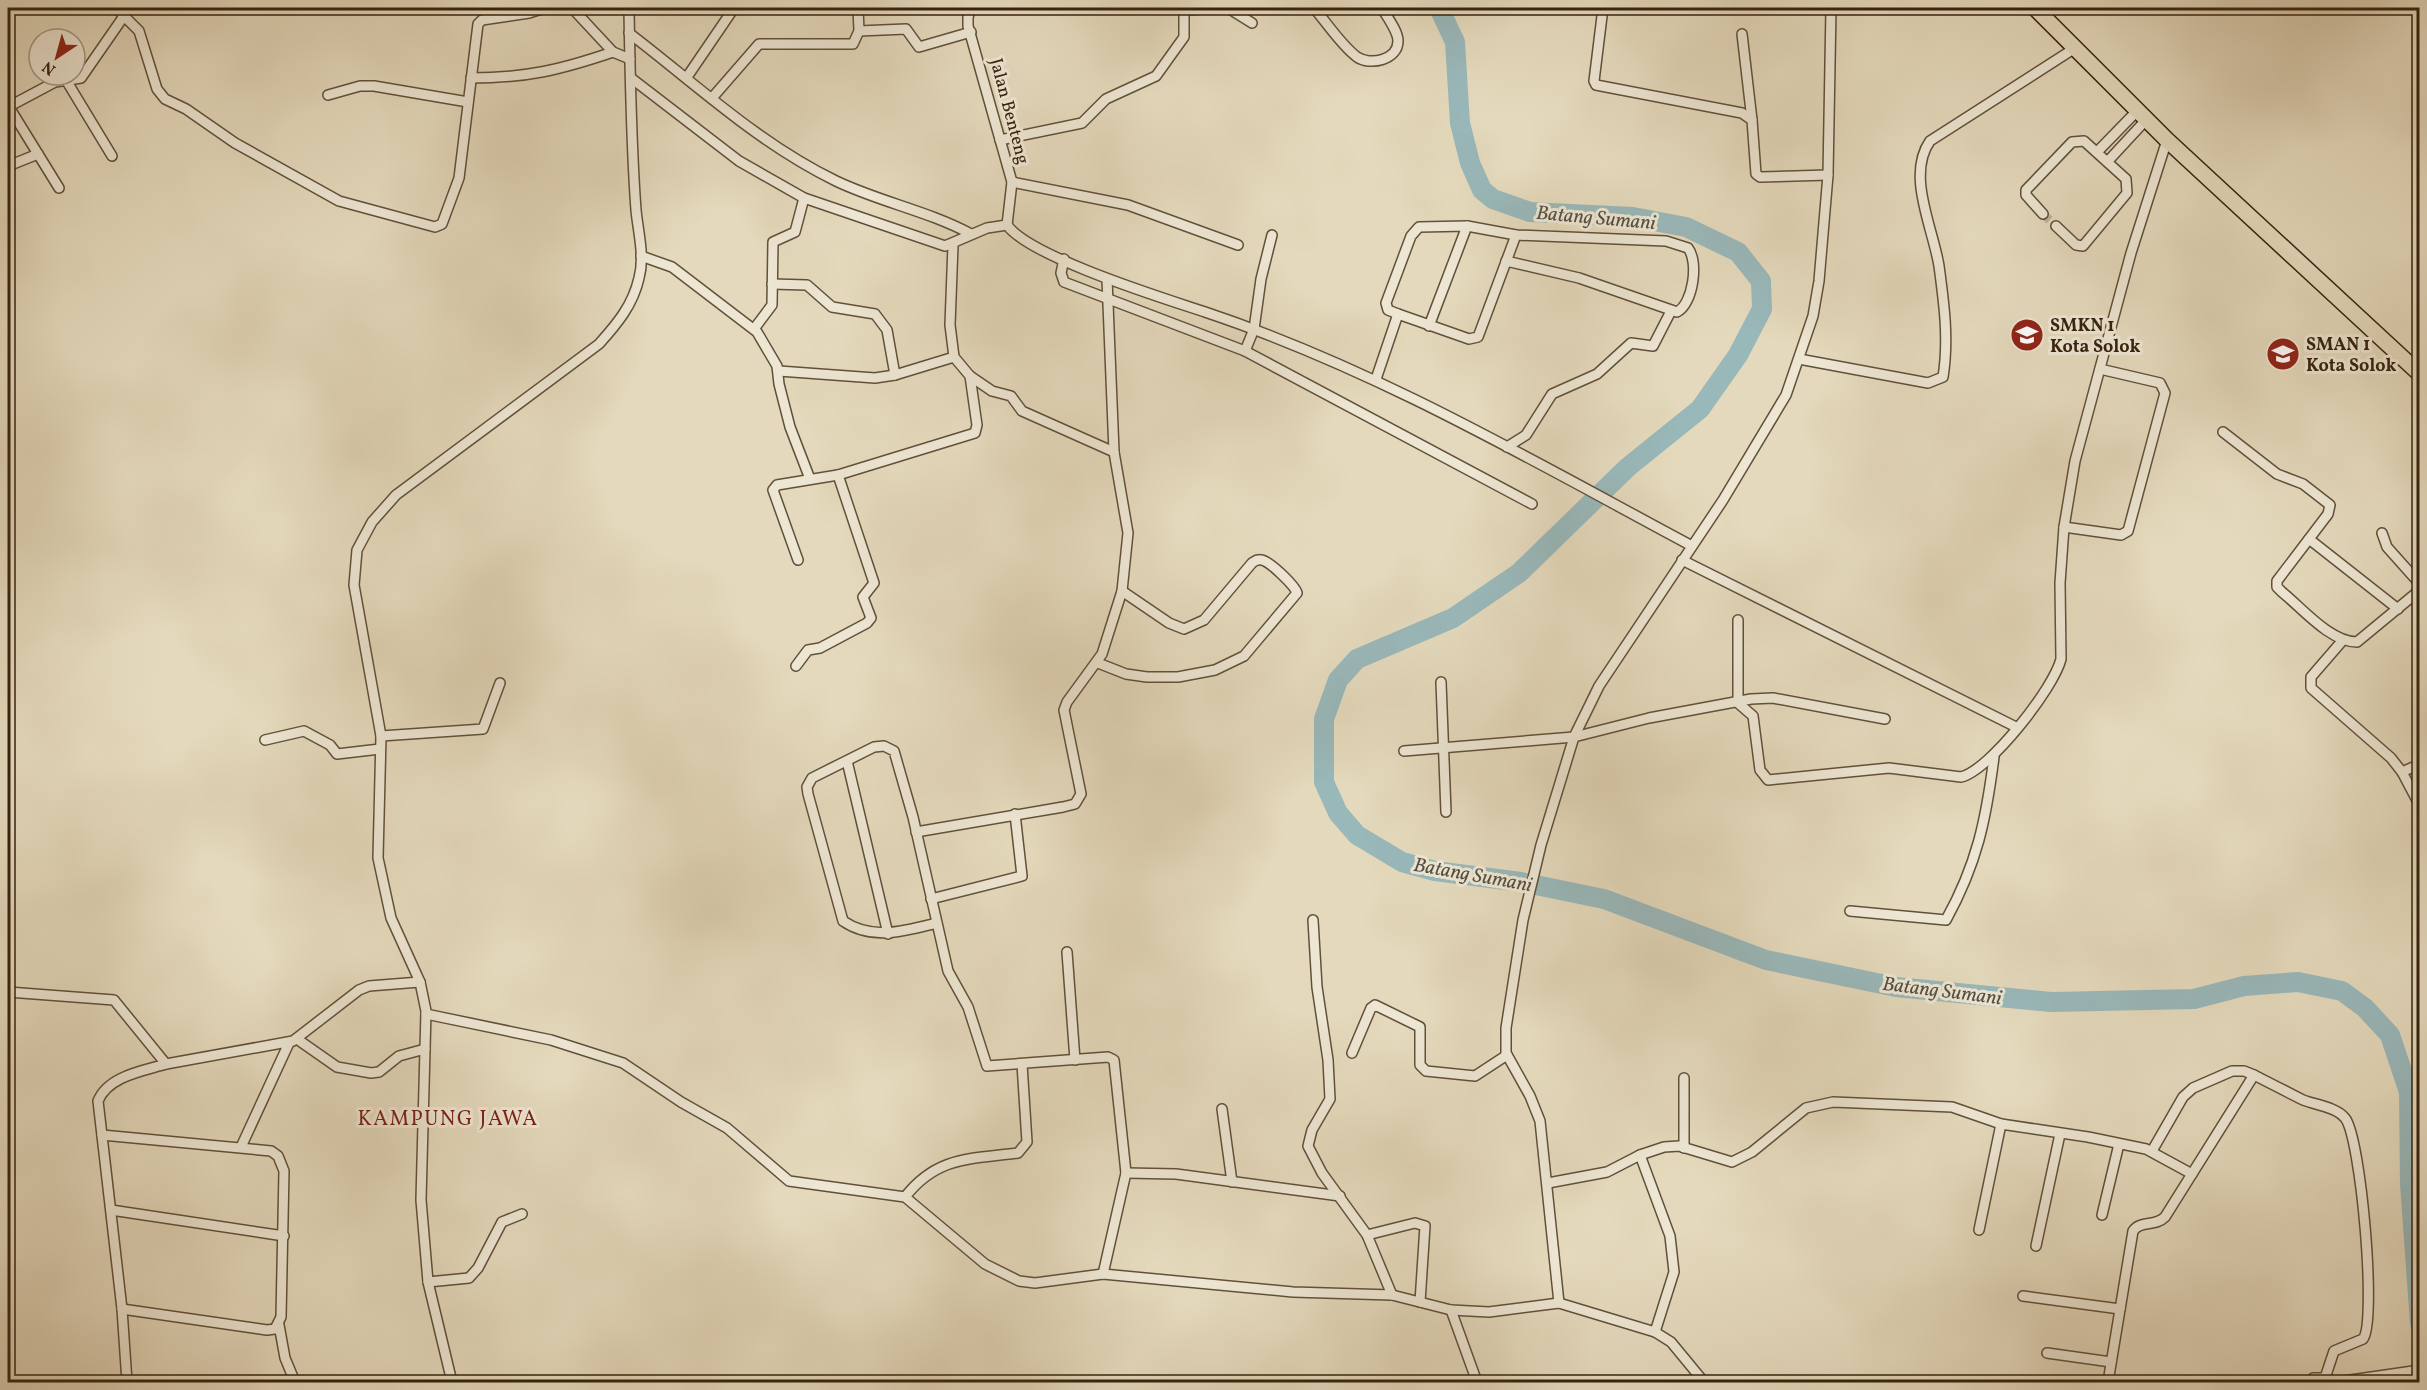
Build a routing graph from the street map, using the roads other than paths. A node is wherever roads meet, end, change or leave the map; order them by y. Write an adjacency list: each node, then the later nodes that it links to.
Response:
1 (116, 8): 16 (street)
2 (545, 8): 27 (street)
3 (572, 8): 23 (street)
4 (629, 8): 20 (street)
5 (734, 8): 26 (street)
6 (858, 8): 18 (street)
7 (971, 8): 19 (street, Jalan Benteng)
8 (1215, 8): 15 (street)
9 (1228, 8): 17 (street)
10 (1314, 8): 11 (street)
11 (1382, 8)
12 (1603, 8): 36 (street)
13 (1831, 8): 44 (street)
14 (2035, 8): 22 (highway)
15 (1184, 9): 37 (street)
16 (124, 16): 25 (street); 33 (street)
17 (1252, 23)
18 (859, 31): 19 (street); 32 (street)
19 (971, 32): 37 (street, Jalan Benteng)
20 (630, 33): 24 (street); 26 (street)
21 (1742, 34): 36 (street)
22 (2075, 48): 35 (highway); 70 (street)
23 (613, 52): 24 (street); 27 (street)
24 (630, 59): 28 (street)
25 (87, 72)
26 (687, 77): 32 (street)
27 (471, 78): 33 (street)
28 (631, 78): 47 (street); 57 (street)
29 (46, 87): 34 (street)
30 (70, 87): 41 (street)
31 (328, 95): 33 (street)
32 (712, 98): 52 (street)
33 (468, 102)
34 (8, 107): 40 (street)
35 (2142, 115): 38 (highway); 39 (street); 42 (street)
36 (1752, 120): 44 (street)
37 (1000, 140): 45 (street, Jalan Benteng)
38 (2167, 140): 71 (street); 73 (highway)
39 (2098, 151): 42 (street); 48 (street)
40 (38, 154): 43 (street); 46 (street)
41 (112, 156)
42 (2108, 161): 50 (street)
43 (8, 166)
44 (1828, 175): 70 (street)
45 (1012, 182): 49 (street, Jalan Benteng); 56 (street)
46 (59, 188)
47 (804, 198): 55 (street); 61 (street)
48 (2043, 214)
49 (1007, 225): 52 (street); 58 (street)
50 (2056, 225)
51 (1467, 226): 54 (street); 64 (street); 65 (street)
52 (971, 234): 55 (street)
53 (1272, 235): 67 (street)
54 (1516, 235): 59 (street); 63 (street)
55 (953, 245): 69 (street)
56 (1238, 245)
57 (641, 256): 66 (street); 102 (street)
58 (1064, 259): 60 (street); 62 (street)
59 (1506, 261): 63 (street); 65 (street)
60 (1107, 279): 62 (street); 67 (street)
61 (772, 284): 66 (street); 74 (street)
62 (1106, 299): 68 (street); 79 (street)
63 (1671, 311): 78 (street)
64 (1398, 314): 65 (street); 76 (street)
65 (1430, 326)
66 (754, 329): 72 (street)
67 (1254, 329): 68 (street); 76 (street)
68 (1245, 351): 82 (street)
69 (954, 357): 74 (street); 75 (street)
70 (1799, 358): 86 (street)
71 (2100, 369): 83 (street); 83 (street)
72 (779, 371): 74 (street); 81 (street)
73 (2420, 374)
74 (895, 375)
75 (970, 376): 79 (street); 80 (street)
76 (1376, 379): 78 (street)
77 (2223, 432): 85 (street)
78 (1507, 447): 86 (street)
79 (1114, 452): 91 (street)
80 (838, 475): 81 (street); 96 (street)
81 (810, 479): 87 (street)
82 (1532, 504)
83 (2064, 526): 101 (street)
84 (2382, 533): 89 (street)
85 (2309, 539): 92 (street); 94 (street)
86 (1692, 546): 88 (street)
87 (798, 560)
88 (1682, 560): 101 (street); 103 (street)
89 (2420, 584)
90 (2420, 590): 92 (street)
91 (1122, 591): 95 (street); 95 (street)
92 (2398, 609): 94 (street)
93 (1738, 620): 99 (street)
94 (2343, 640): 111 (street)
95 (1098, 663): 114 (street)
96 (796, 666)
97 (1441, 682): 105 (street)
98 (500, 683): 102 (street)
99 (1738, 703): 100 (street); 103 (street); 108 (street)
100 (1885, 719)
101 (2016, 727): 108 (street)
102 (381, 736): 106 (street)
103 (1574, 737): 105 (street); 128 (street)
104 (265, 740): 106 (street)
105 (1444, 745): 107 (street); 113 (street)
106 (380, 749): 122 (street)
107 (1404, 751)
108 (1994, 757): 117 (street)
109 (847, 761): 115 (street); 120 (street); 120 (street)
110 (2420, 764): 111 (street)
111 (2402, 772): 112 (street)
112 (2420, 806)
113 (1446, 812)
114 (1015, 814): 115 (street); 116 (street)
115 (916, 832): 116 (street)
116 (931, 899): 119 (street)
117 (1850, 911)
118 (1313, 920): 147 (street)
119 (937, 923): 120 (street); 131 (street)
120 (888, 934)
121 (1067, 952): 129 (street)
122 (420, 982): 124 (street); 125 (street)
123 (8, 992): 130 (street)
124 (426, 1014): 126 (street); 148 (street)
125 (293, 1041): 126 (street); 130 (street); 139 (street)
126 (425, 1049): 157 (street)
127 (1352, 1053): 128 (street)
128 (1507, 1055): 146 (street)
129 (1075, 1060): 131 (street); 143 (street)
130 (166, 1064): 137 (street)
131 (1022, 1064): 148 (street)
132 (2254, 1075): 141 (street); 144 (street); 176 (street)
133 (1684, 1078): 140 (street)
134 (1222, 1108): 145 (street)
135 (2001, 1124): 136 (street); 140 (street); 152 (street)
136 (2060, 1134): 138 (street); 155 (street)
137 (102, 1136): 139 (street); 149 (street)
138 (2119, 1144): 141 (street); 151 (street)
139 (241, 1148): 154 (street)
140 (1684, 1148): 142 (street)
141 (2152, 1151): 144 (street)
142 (1640, 1155): 146 (street); 166 (street)
143 (1126, 1173): 145 (street); 156 (street)
144 (2192, 1174): 163 (street)
145 (1232, 1182): 147 (street)
146 (1548, 1183): 161 (street)
147 (1340, 1196): 153 (street)
148 (905, 1197): 156 (street)
149 (111, 1210): 154 (street); 162 (street)
150 (522, 1214): 157 (street)
151 (2102, 1215)
152 (1979, 1230)
153 (1366, 1235): 158 (street); 160 (street)
154 (284, 1236): 165 (street)
155 (2036, 1246)
156 (1103, 1274): 158 (street)
157 (428, 1282): 172 (street)
158 (1392, 1295): 160 (street)
159 (2023, 1296): 163 (street)
160 (1420, 1302): 164 (street)
161 (1559, 1303): 164 (street); 166 (street)
162 (122, 1309): 165 (street); 170 (street)
163 (2120, 1309): 168 (street)
164 (1451, 1310): 173 (street)
165 (279, 1325): 171 (street)
166 (1655, 1332): 174 (street)
167 (2047, 1353): 168 (street)
168 (2111, 1362): 175 (street)
169 (2420, 1370): 177 (street)
170 (127, 1383)
171 (295, 1383)
172 (452, 1383)
173 (1477, 1383)
174 (1704, 1383)
175 (2108, 1383)
176 (2309, 1383)
177 (2337, 1383)

